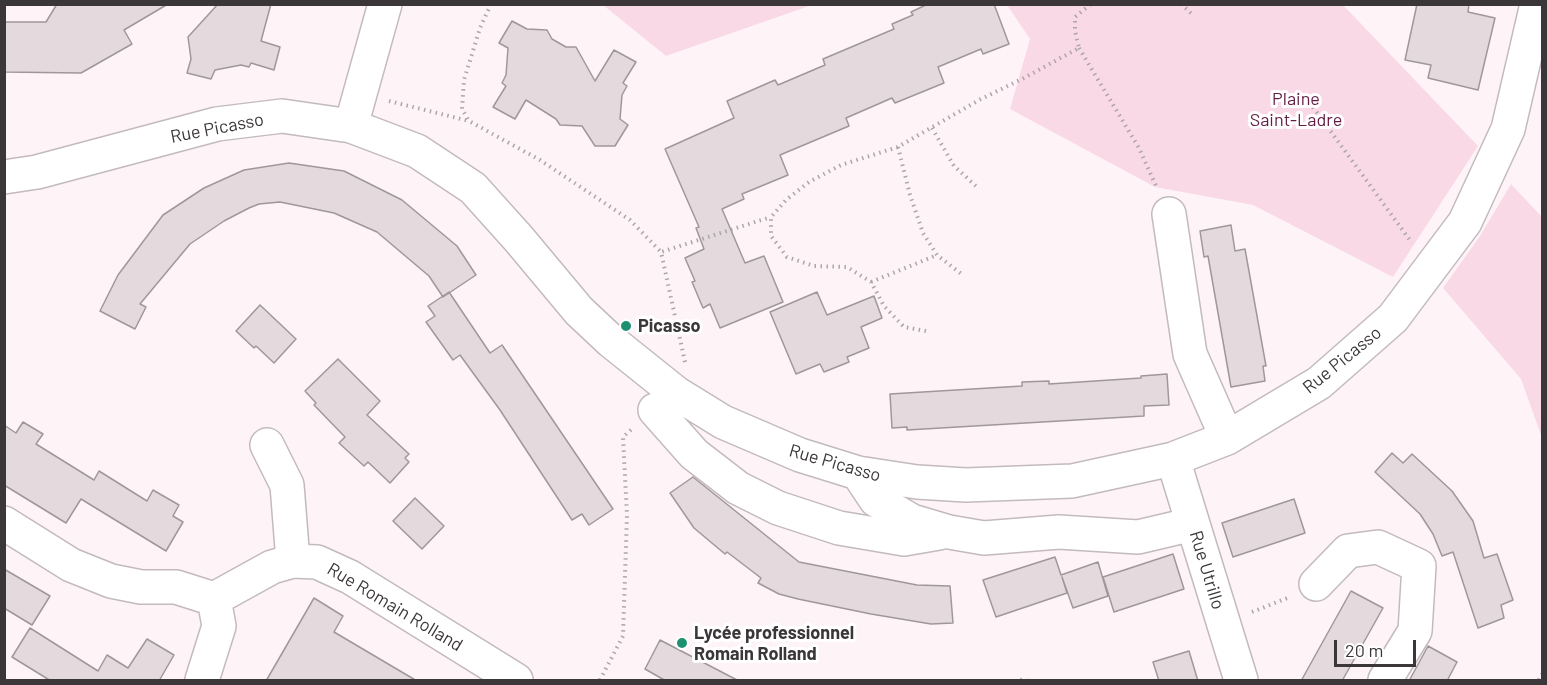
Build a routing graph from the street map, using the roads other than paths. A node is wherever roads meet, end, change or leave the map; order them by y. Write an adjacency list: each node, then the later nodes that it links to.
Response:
1 (385, 4): 3 (street)
2 (1537, 4): 7 (street, Rue Picasso)
3 (351, 126): 4 (street, Rue Picasso); 6 (street, Rue Picasso)
4 (4, 177)
5 (1169, 214): 7 (street)
6 (665, 401): 10 (street, Rue Picasso); 13 (street)
7 (1227, 438): 9 (street, Rue Picasso)
8 (267, 445): 14 (street)
9 (1173, 459): 10 (street, Rue Picasso); 12 (street, Rue Utrillo)
10 (858, 473): 13 (street)
11 (4, 523): 16 (street)
12 (1193, 524): 13 (street); 19 (street, Rue Utrillo)
13 (949, 532)
14 (293, 561): 16 (street, Rue Romain Rolland); 18 (street, Rue Romain Rolland)
15 (1316, 584): 20 (street)
16 (214, 600): 17 (street)
17 (202, 681)
18 (516, 681)
19 (1241, 681)
20 (1385, 681)

